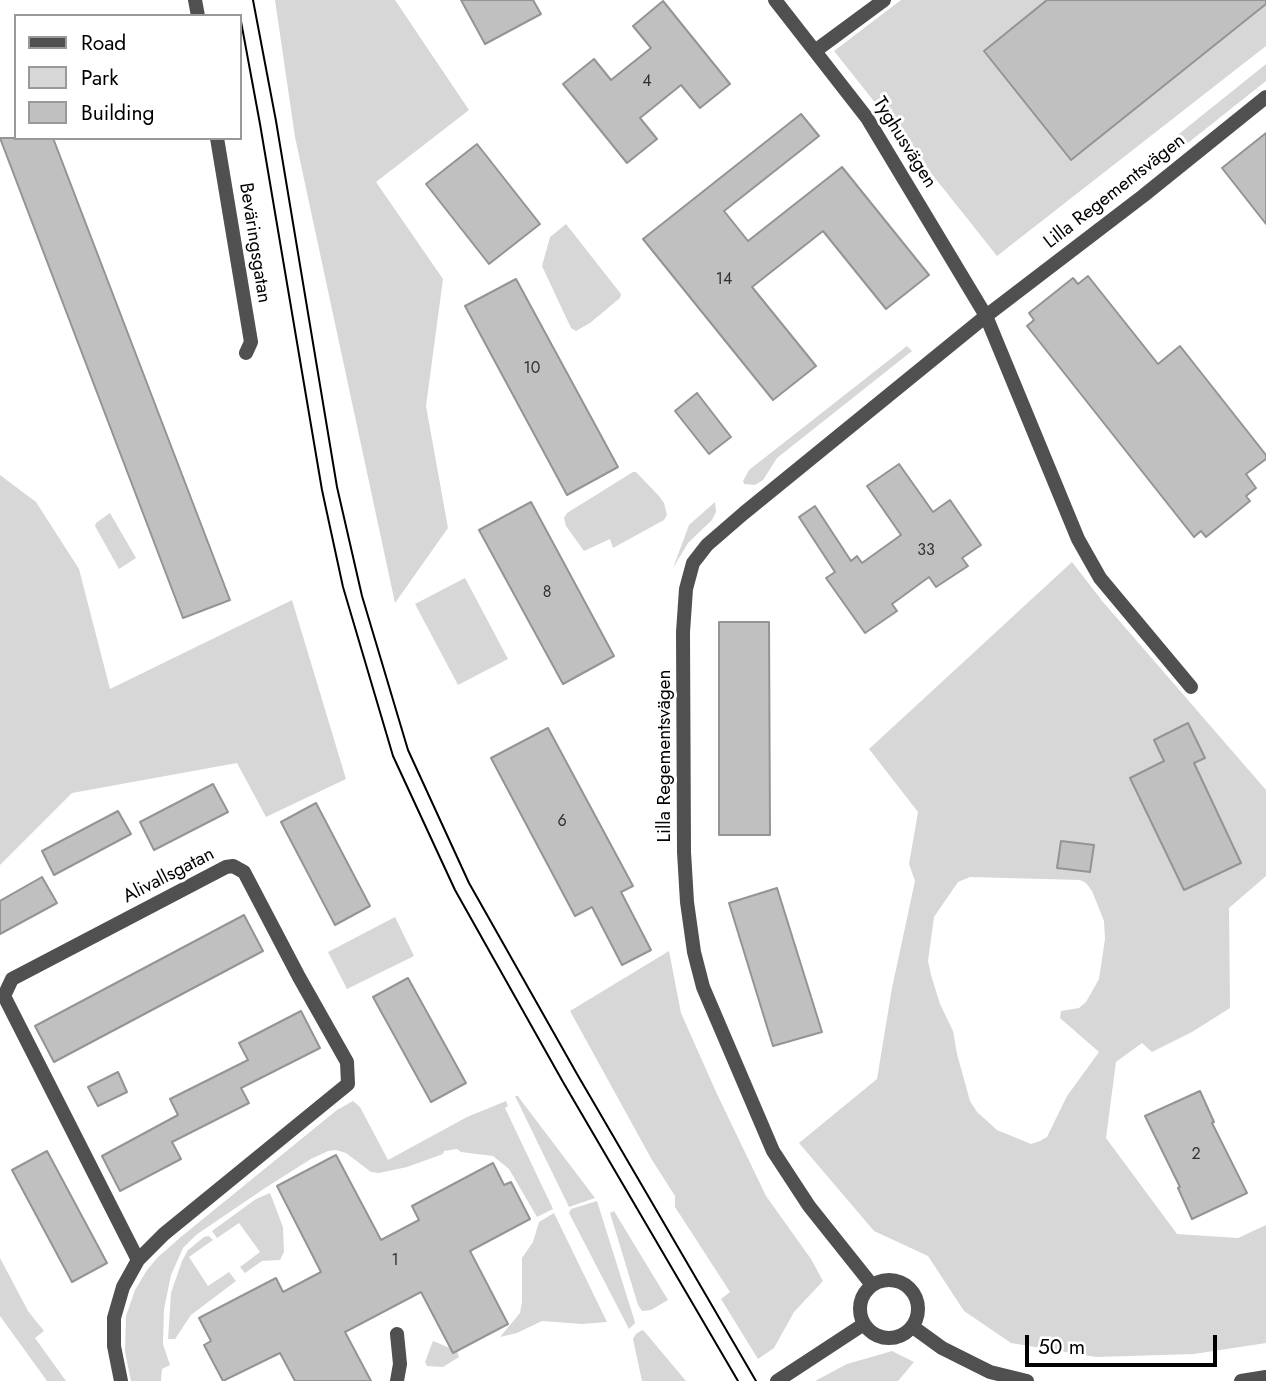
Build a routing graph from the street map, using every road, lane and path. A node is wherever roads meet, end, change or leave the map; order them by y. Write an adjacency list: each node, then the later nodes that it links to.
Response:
1 (775, 0): 3 (street, Tyghusvägen)
2 (884, 0): 3 (street)
3 (815, 51): 6 (street, Tyghusvägen)
4 (1266, 97): 6 (street, Lilla Regementsvägen)
5 (217, 140): 7 (street, Beväringsgatan)
6 (986, 316): 8 (street); 10 (street, Lilla Regementsvägen)
7 (246, 353)
8 (1191, 687)
9 (138, 1259): 9 (street, Alivallsgatan); 15 (street, Alivallsgatan)
10 (872, 1285): 11 (street); 12 (street)
11 (864, 1324): 12 (street); 17 (street)
12 (913, 1327): 18 (street)
13 (397, 1334): 16 (street)
14 (1266, 1377): 19 (street)
15 (121, 1381)
16 (397, 1381)
17 (778, 1381)
18 (1027, 1381)
19 (1241, 1381)

